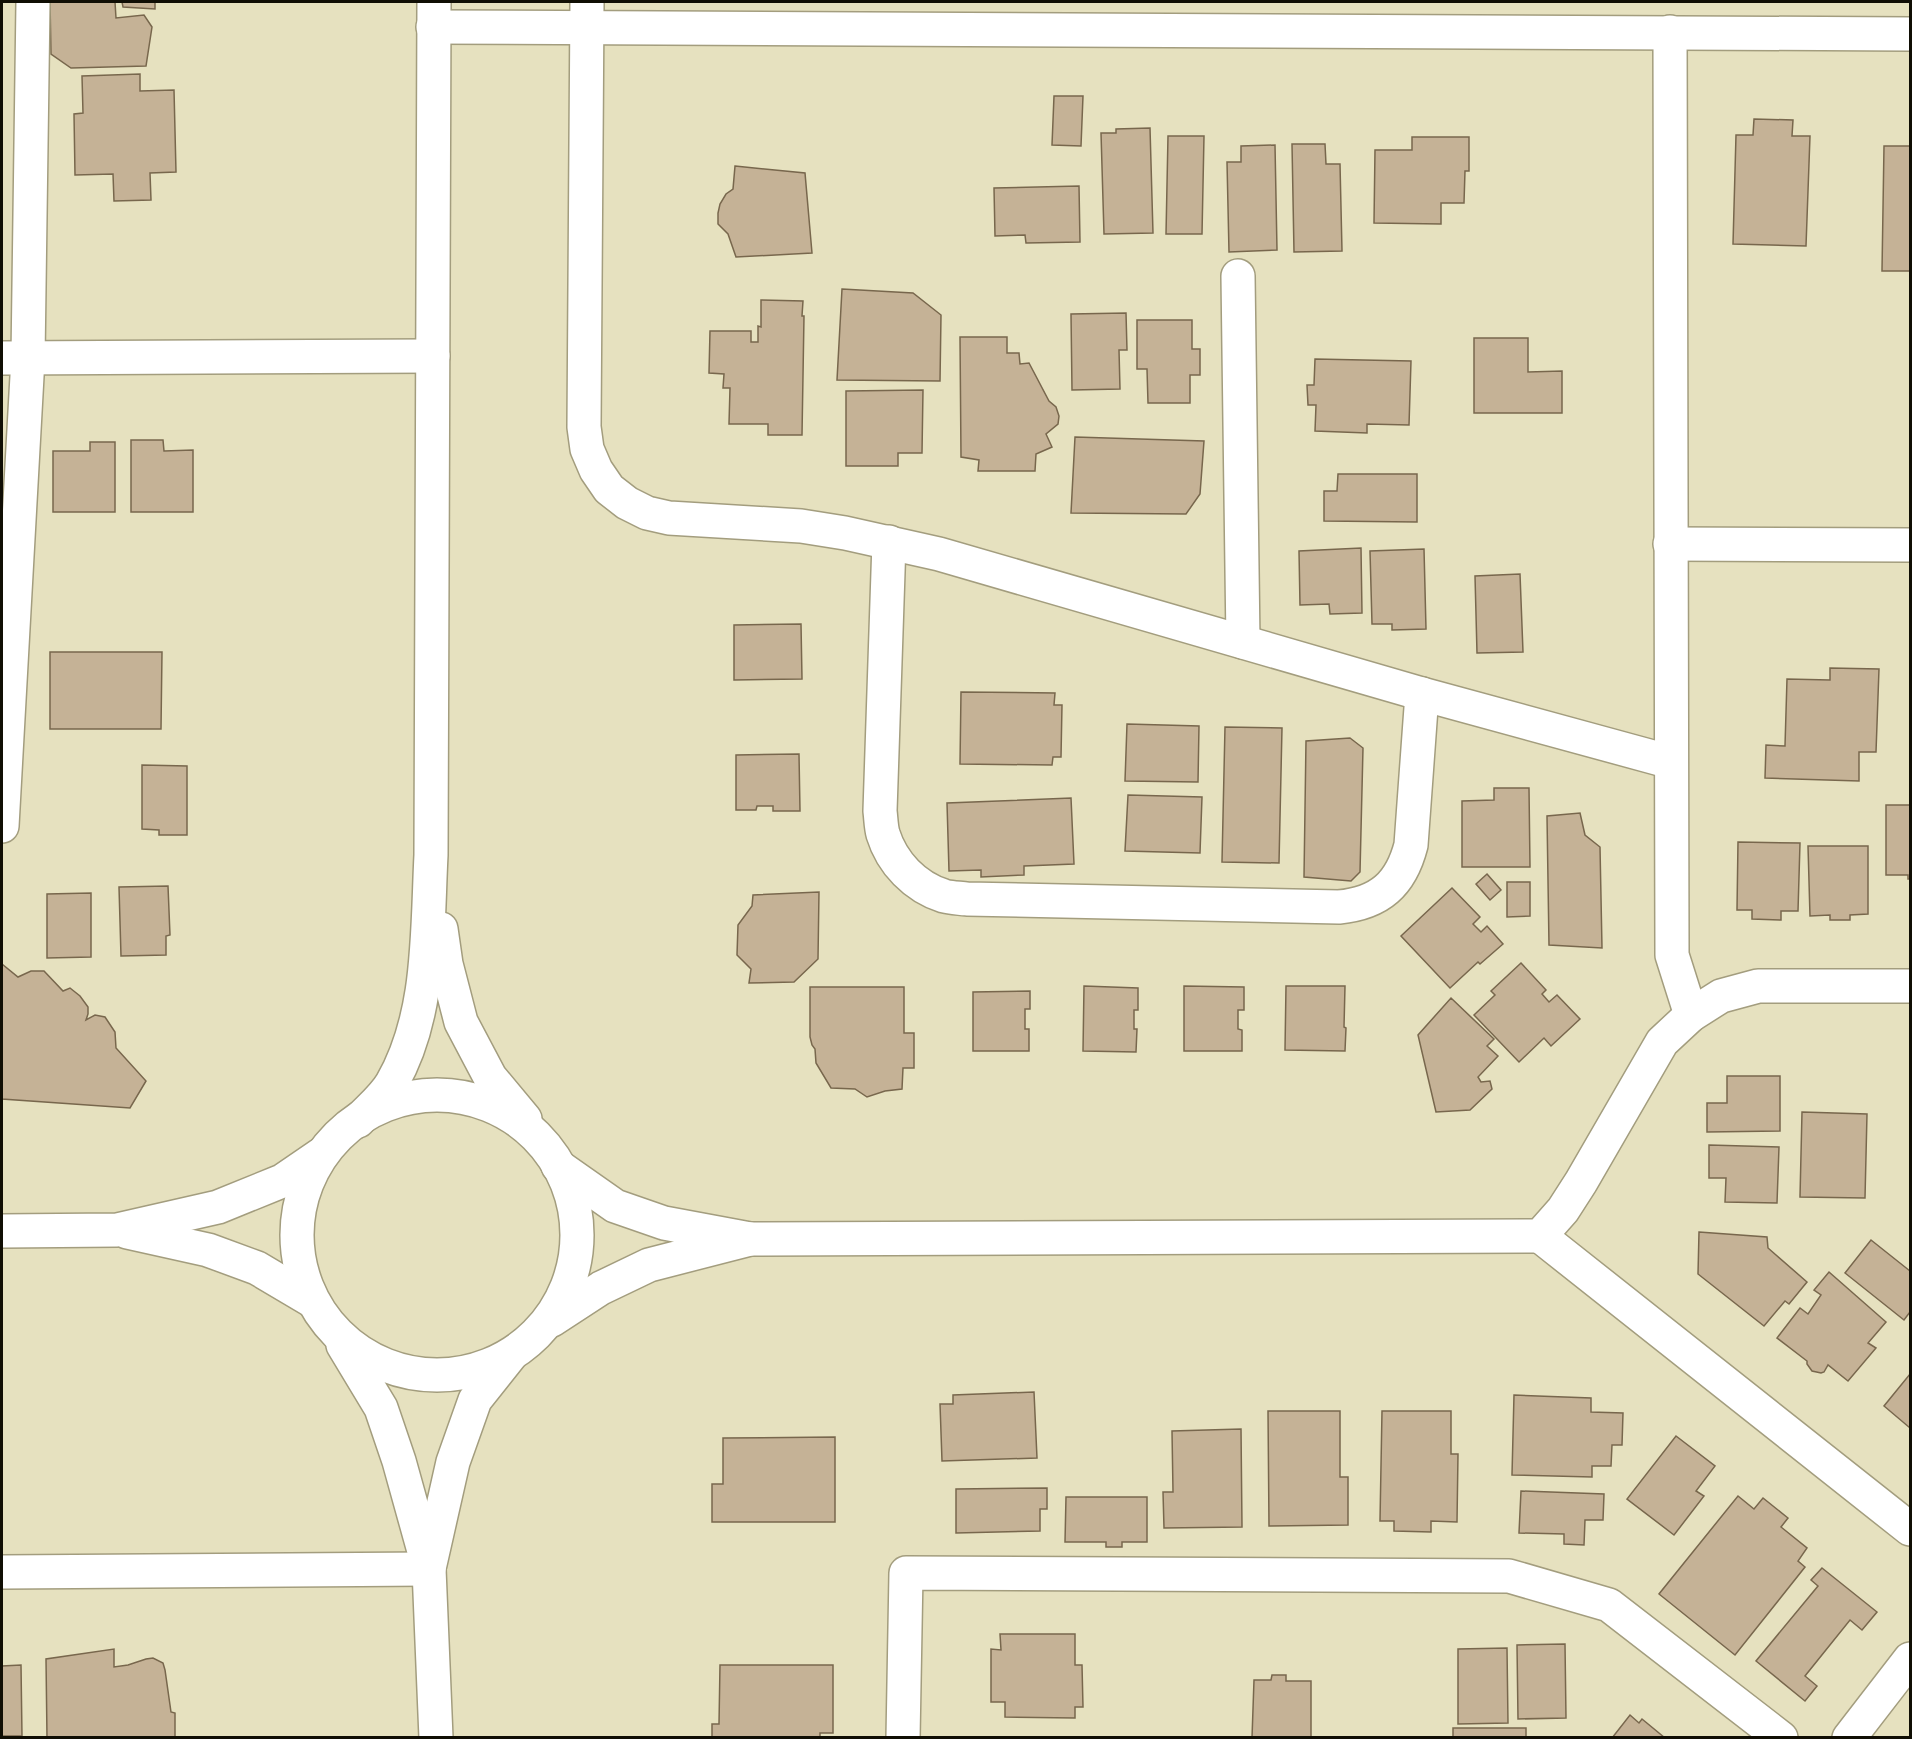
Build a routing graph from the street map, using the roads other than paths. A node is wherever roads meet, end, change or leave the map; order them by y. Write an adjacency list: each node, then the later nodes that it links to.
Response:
1 (33, 2): 8 (street)
2 (433, 14): 3 (street); 7 (street)
3 (587, 15): 4 (street); 9 (street)
4 (1670, 33): 5 (street); 10 (street)
5 (1911, 33)
6 (1238, 276): 12 (street)
7 (433, 356): 8 (street); 16 (street)
8 (15, 358): 15 (street)
9 (889, 543): 12 (street); 13 (street)
10 (1670, 544): 11 (street); 14 (street)
11 (1911, 545)
12 (1243, 642): 13 (street)
13 (1422, 694): 14 (street)
14 (1671, 762): 18 (street)
15 (2, 826)
16 (431, 855): 19 (street); 21 (street)
17 (1911, 986): 18 (street)
18 (1691, 1015): 24 (street)
19 (358, 1121): 20 (street); 21 (street)
20 (326, 1151): 23 (street); 26 (street)
21 (551, 1154): 25 (street); 27 (street)
22 (2, 1230): 23 (street)
23 (117, 1230): 26 (street)
24 (1540, 1236): 25 (street); 30 (street)
25 (750, 1239): 27 (street)
26 (311, 1300): 28 (street)
27 (548, 1323): 29 (street)
28 (337, 1336): 29 (street); 31 (street)
29 (511, 1355): 31 (street)
30 (1911, 1529)
31 (429, 1569): 32 (street); 34 (street)
32 (2, 1572)
33 (1911, 1659): 37 (street)
34 (436, 1737)
35 (903, 1737): 36 (street)
36 (1781, 1737)
37 (1849, 1737)

